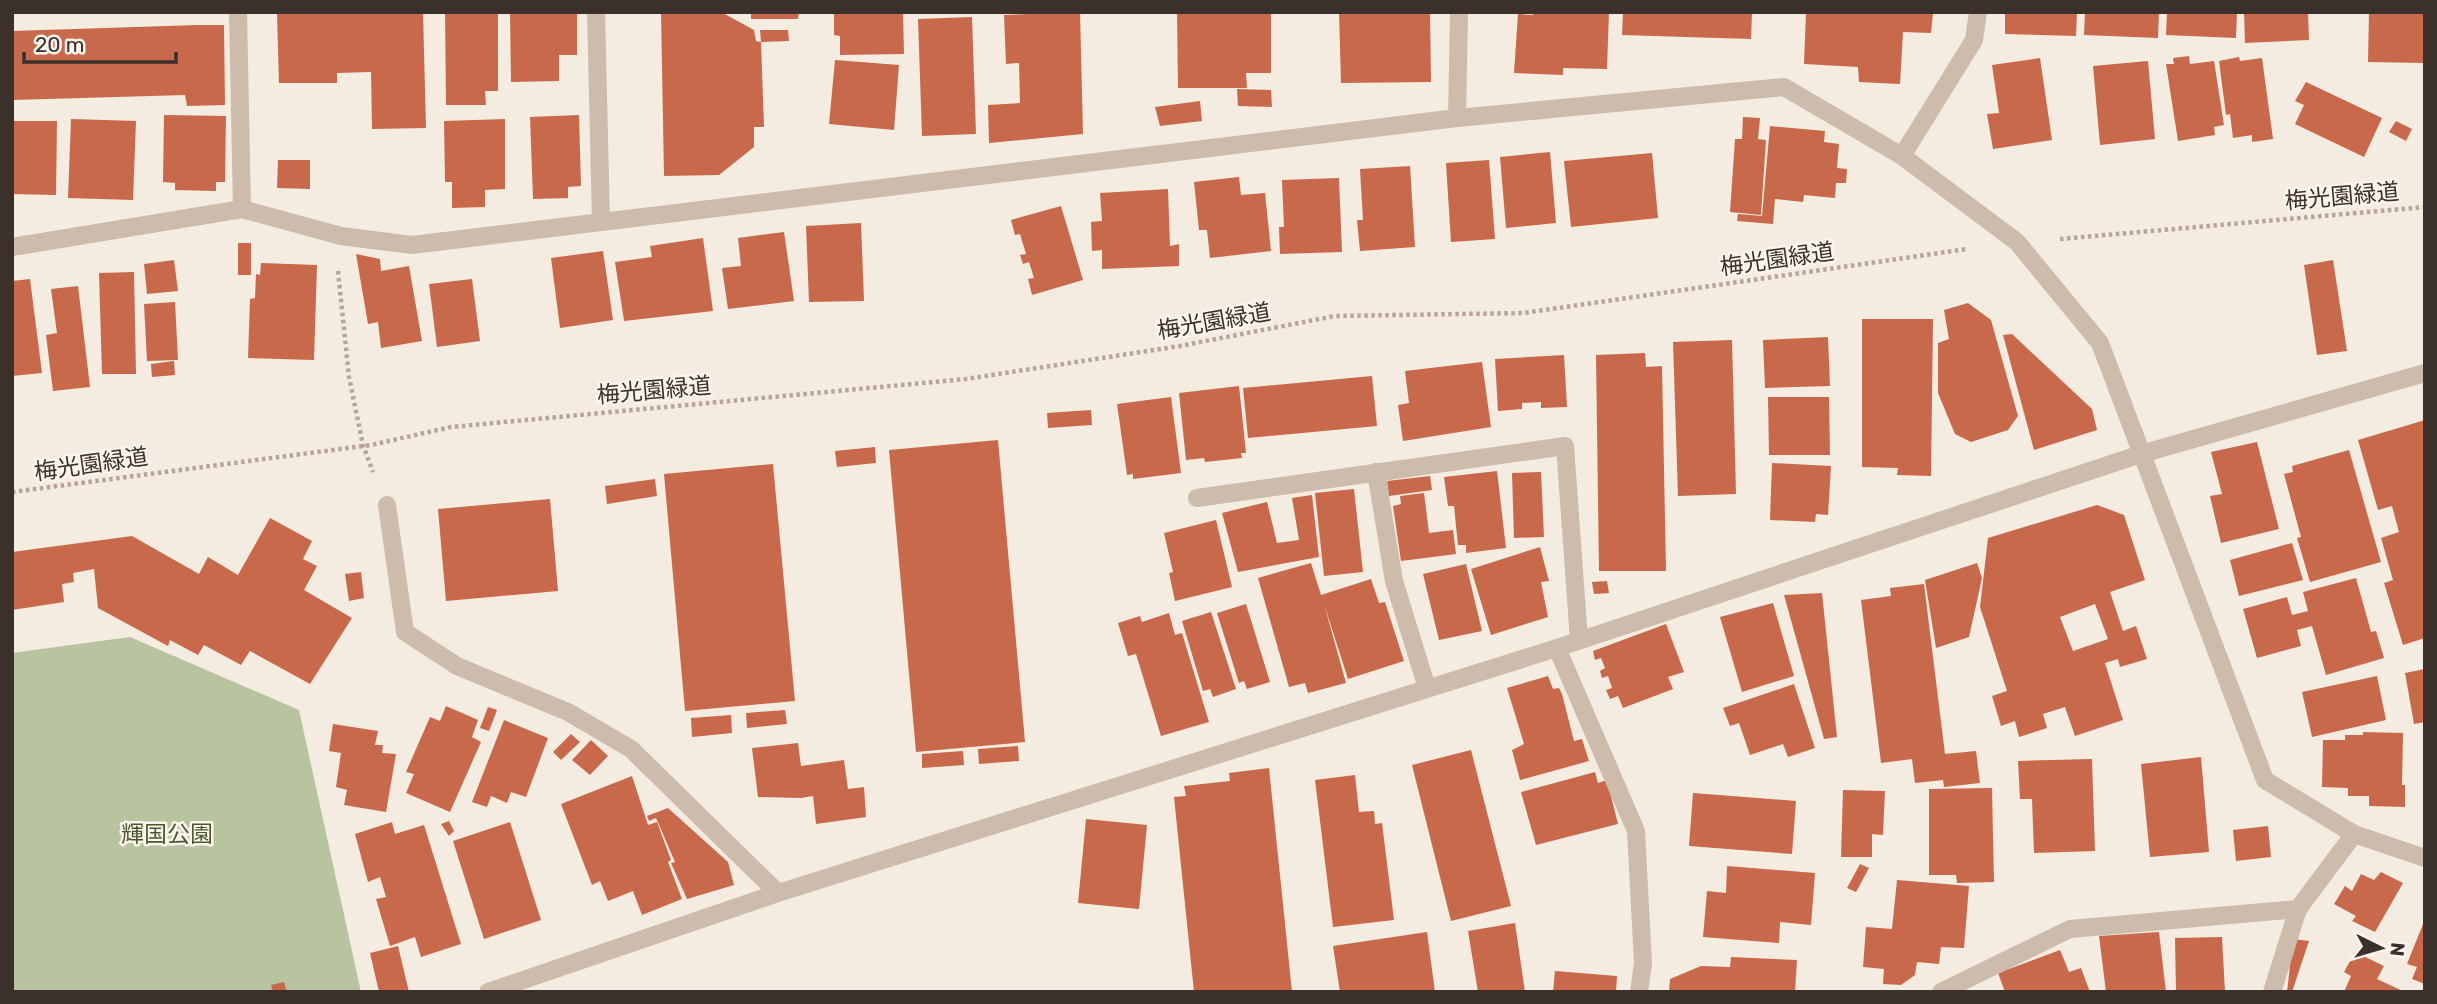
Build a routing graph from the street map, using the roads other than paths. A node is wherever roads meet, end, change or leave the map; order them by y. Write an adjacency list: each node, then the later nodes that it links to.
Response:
1 (238, 12): 7 (street)
2 (596, 12): 8 (street)
3 (1459, 12): 5 (street)
4 (1978, 12): 6 (street)
5 (1457, 118): 6 (street); 8 (street)
6 (1902, 156): 11 (street)
7 (243, 209): 8 (street); 9 (street)
8 (601, 221)
9 (12, 247)
10 (2425, 373): 11 (street)
11 (2141, 454): 15 (street); 18 (street)
12 (1376, 472): 13 (street); 15 (street); 17 (street)
13 (1198, 498)
14 (387, 505): 20 (street)
15 (1579, 640): 16 (street)
16 (1557, 648): 17 (street); 23 (street)
17 (1427, 688): 20 (street)
18 (2354, 834): 19 (street); 21 (street)
19 (2425, 858)
20 (778, 893): 22 (street)
21 (2298, 909): 24 (street); 25 (street)
22 (488, 992)
23 (1639, 992)
24 (1941, 992)
25 (2272, 992)

